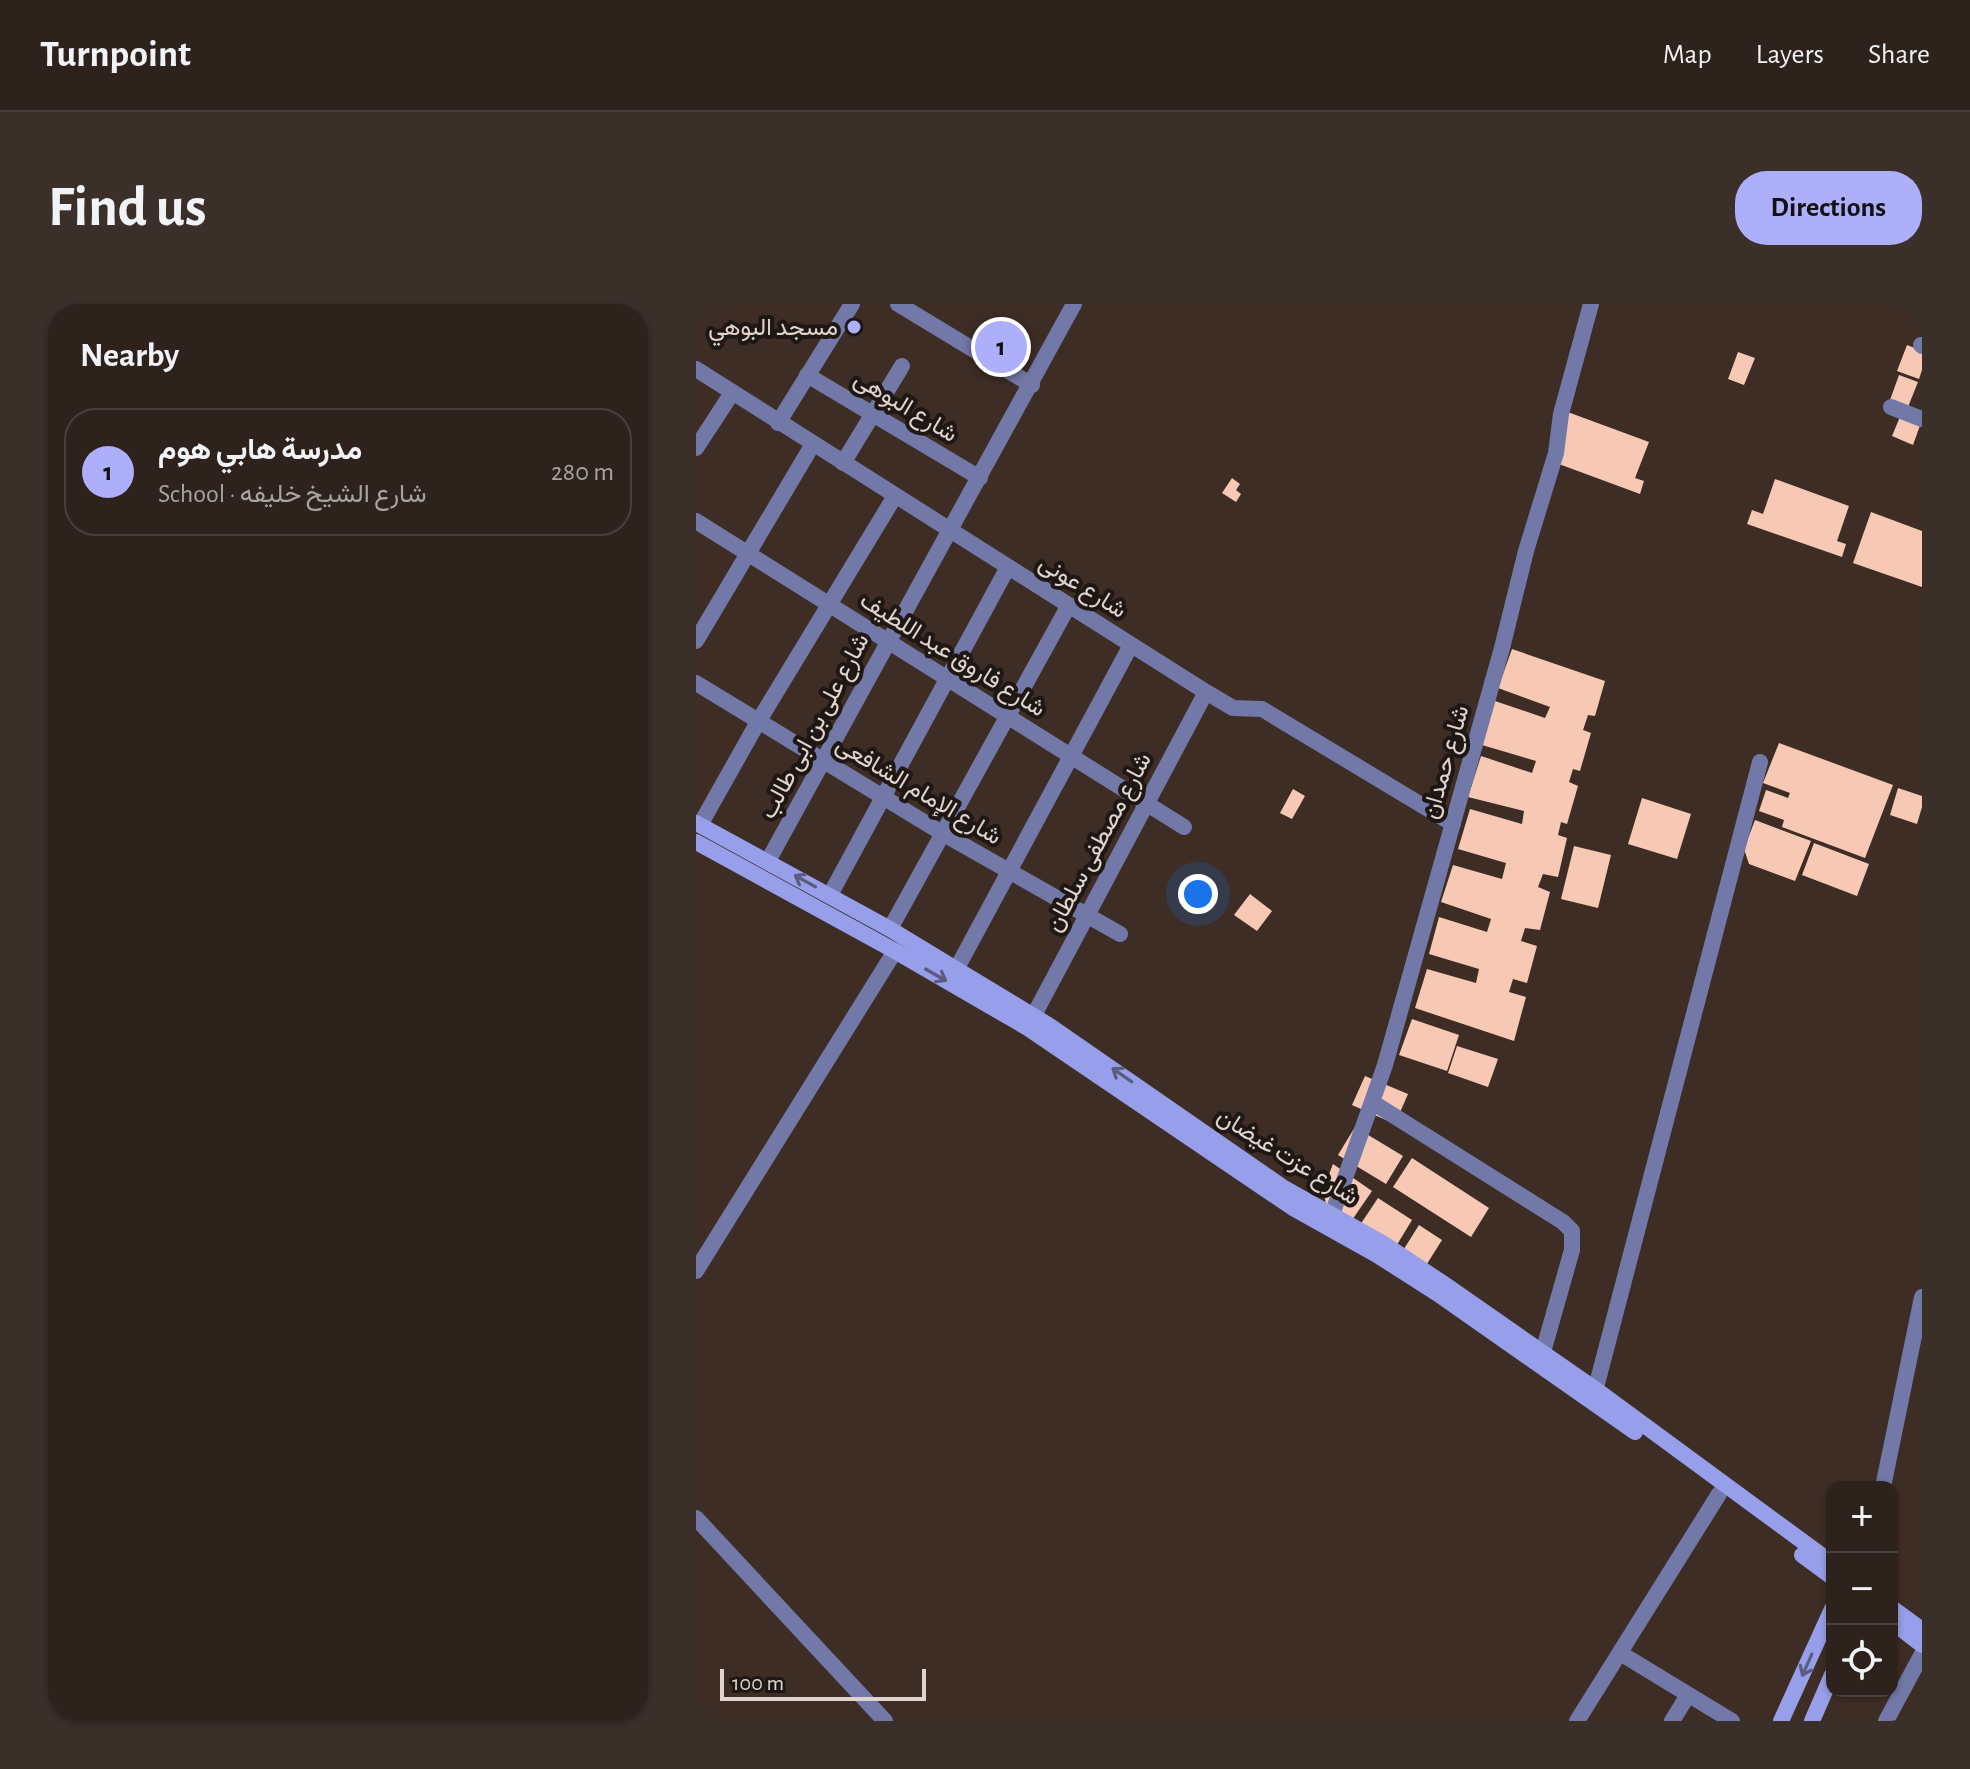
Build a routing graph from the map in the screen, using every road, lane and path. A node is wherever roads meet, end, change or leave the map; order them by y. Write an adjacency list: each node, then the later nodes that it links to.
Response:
1 (852, 304): 7 (street)
2 (898, 304): 8 (street)
3 (1074, 304): 8 (street, شارع على بن ابى طالب)
4 (1591, 304): 39 (street, شارع حمدان)
5 (902, 366): 11 (street)
6 (696, 369): 9 (street, شارع عونى)
7 (807, 375): 11 (street, شارع البوهى); 13 (street)
8 (1032, 385): 17 (street, شارع على بن ابى طالب)
9 (732, 393): 13 (street, شارع عونى); 15 (street)
10 (1891, 407): 12 (street)
11 (873, 414): 16 (street); 17 (street, شارع البوهى)
12 (1922, 419)
13 (778, 423): 14 (street, شارع عونى)
14 (813, 444): 16 (street, شارع عونى); 21 (street)
15 (696, 448)
16 (843, 463): 18 (street, شارع عونى)
17 (980, 478): 20 (street, شارع على بن ابى طالب)
18 (895, 496): 20 (street, شارع عونى); 23 (street)
19 (696, 521): 21 (street, شارع فاروق عبد اللطيف)
20 (950, 531): 22 (street, شارع عونى); 26 (street, شارع على بن ابى طالب)
21 (749, 553): 23 (street, شارع فاروق عبد اللطيف); 25 (street)
22 (1008, 567): 24 (street, شارع عونى); 28 (street)
23 (828, 605): 26 (street, شارع فاروق عبد اللطيف); 32 (street)
24 (1069, 605): 27 (street, شارع عونى); 31 (street)
25 (696, 641)
26 (887, 642): 28 (street, شارع فاروق عبد اللطيف); 34 (street, شارع على بن ابى طالب)
27 (1131, 645): 30 (street, شارع عونى); 33 (street)
28 (947, 679): 31 (street, شارع فاروق عبد اللطيف); 36 (street)
29 (696, 683): 32 (street, شارع الإمام الشافعى)
30 (1206, 692): 37 (street, شارع مصطفى سلطان); 39 (street, شارع عونى)
31 (1007, 716): 33 (street, شارع فاروق عبد اللطيف); 41 (street)
32 (758, 722): 34 (street, شارع الإمام الشافعى); 38 (street)
33 (1071, 756): 37 (street, شارع فاروق عبد اللطيف); 44 (street)
34 (821, 761): 36 (street, شارع الإمام الشافعى); 43 (street, شارع على بن ابى طالب)
35 (1760, 762): 59 (street)
36 (882, 796): 41 (street, شارع الإمام الشافعى); 45 (street)
37 (1145, 803): 40 (street, شارع فاروق عبد اللطيف); 46 (street, شارع مصطفى سلطان)
38 (698, 824): 43 (street, شارع عزت غيضان)
39 (1453, 824): 52 (street, شارع حمدان)
40 (1184, 827)
41 (942, 833): 44 (street, شارع الإمام الشافعى); 47 (street)
42 (696, 842): 49 (street, شارع عزت غيضان)
43 (768, 861): 45 (street, شارع عزت غيضان, one-way to 43)
44 (1009, 871): 46 (street, شارع الإمام الشافعى); 50 (street)
45 (830, 895): 47 (street, شارع عزت غيضان)
46 (1086, 915): 48 (street, شارع الإمام الشافعى); 51 (street, شارع مصطفى سلطان)
47 (890, 929): 50 (street, شارع عزت غيضان)
48 (1120, 934)
49 (895, 951): 53 (street, شارع عزت غيضان, one-way to 53); 54 (street)
50 (957, 968): 51 (street, شارع عزت غيضان)
51 (1034, 1015): 53 (street, شارع عزت غيضان, one-way to 51)
52 (1372, 1102): 53 (street, شارع حمدان); 57 (street)
53 (1330, 1221): 57 (street, شارع عزت غيضان); 59 (street, شارع عزت غيضان)
54 (696, 1271)
55 (1922, 1297): 56 (street)
56 (1917, 1348): 58 (street)
57 (1543, 1352): 59 (street, شارع عزت غيضان)
58 (1915, 1376): 60 (street)
59 (1594, 1395): 61 (street, شارع عزت غيضان); 63 (street, شارع عزت غيضان)
60 (1885, 1481)
61 (1719, 1494): 64 (street, شارع عزت غيضان); 70 (street)
62 (696, 1518): 74 (street)
63 (1826, 1559)
64 (1826, 1573)
65 (1898, 1612): 68 (street)
66 (1826, 1622): 78 (street, one-way to 78)
67 (1896, 1625): 69 (street)
68 (1922, 1630)
69 (1922, 1645)
70 (1620, 1653): 73 (street); 75 (street)
71 (1922, 1654): 80 (street)
72 (1826, 1689): 79 (street)
73 (1688, 1695): 76 (street); 77 (street)
74 (885, 1721)
75 (1577, 1721)
76 (1672, 1721)
77 (1732, 1721)
78 (1781, 1721)
79 (1812, 1721)
80 (1886, 1721)

